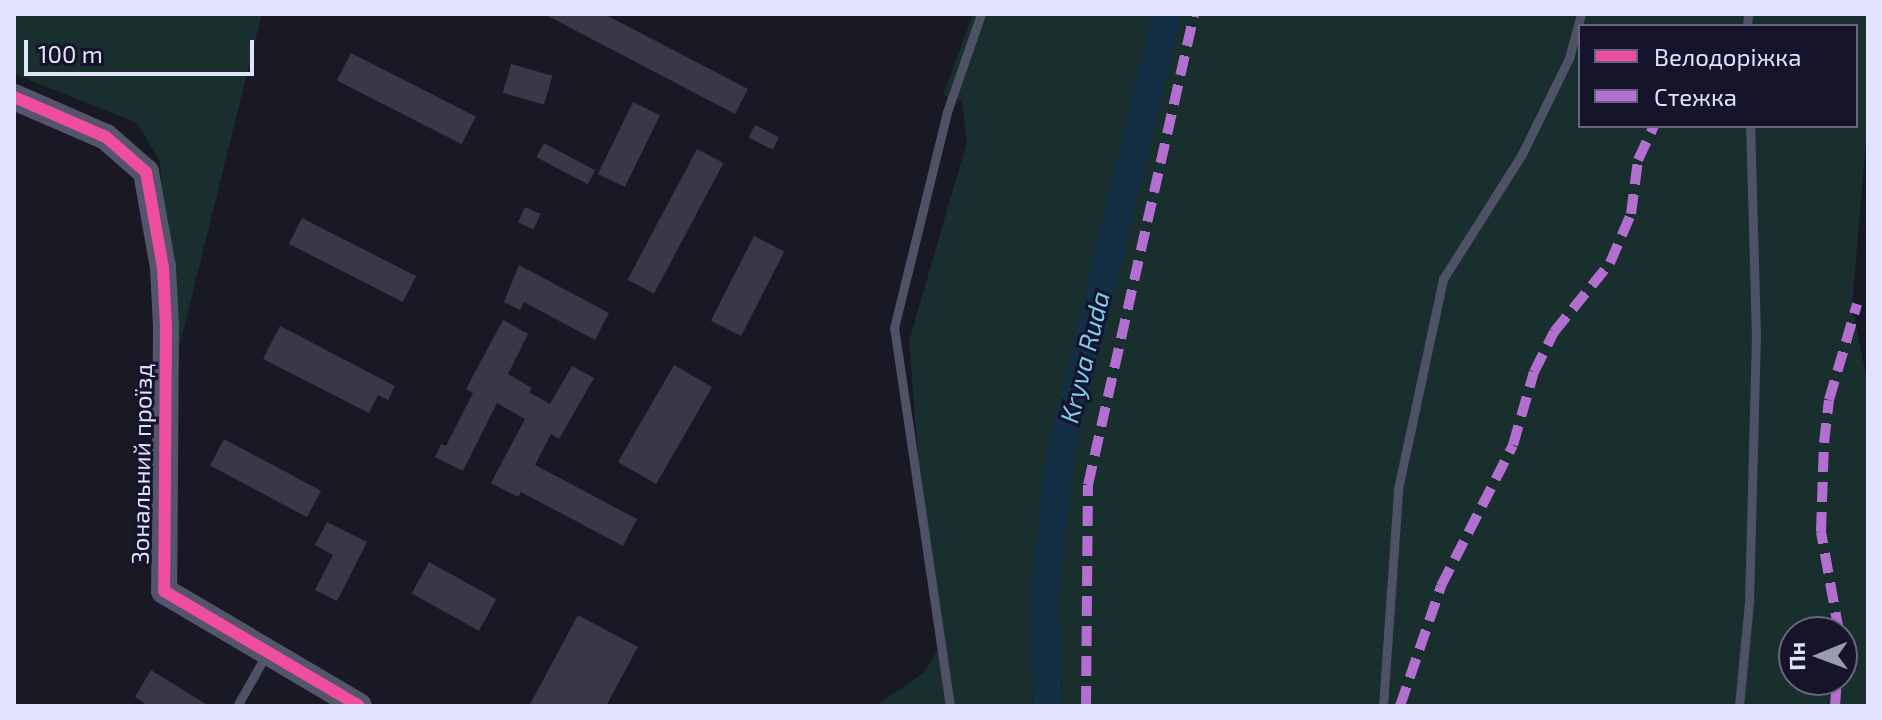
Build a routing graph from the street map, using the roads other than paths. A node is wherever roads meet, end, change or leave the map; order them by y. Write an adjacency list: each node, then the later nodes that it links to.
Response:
1 (981, 14): 8 (lane)
2 (1578, 25): 9 (lane)
3 (14, 97): 5 (street, Зональний проїзд)
4 (1750, 128): 10 (lane)
5 (268, 653): 6 (lane); 7 (street, Зональний проїзд)
6 (237, 706)
7 (359, 706)
8 (950, 706)
9 (1383, 706)
10 (1739, 706)

